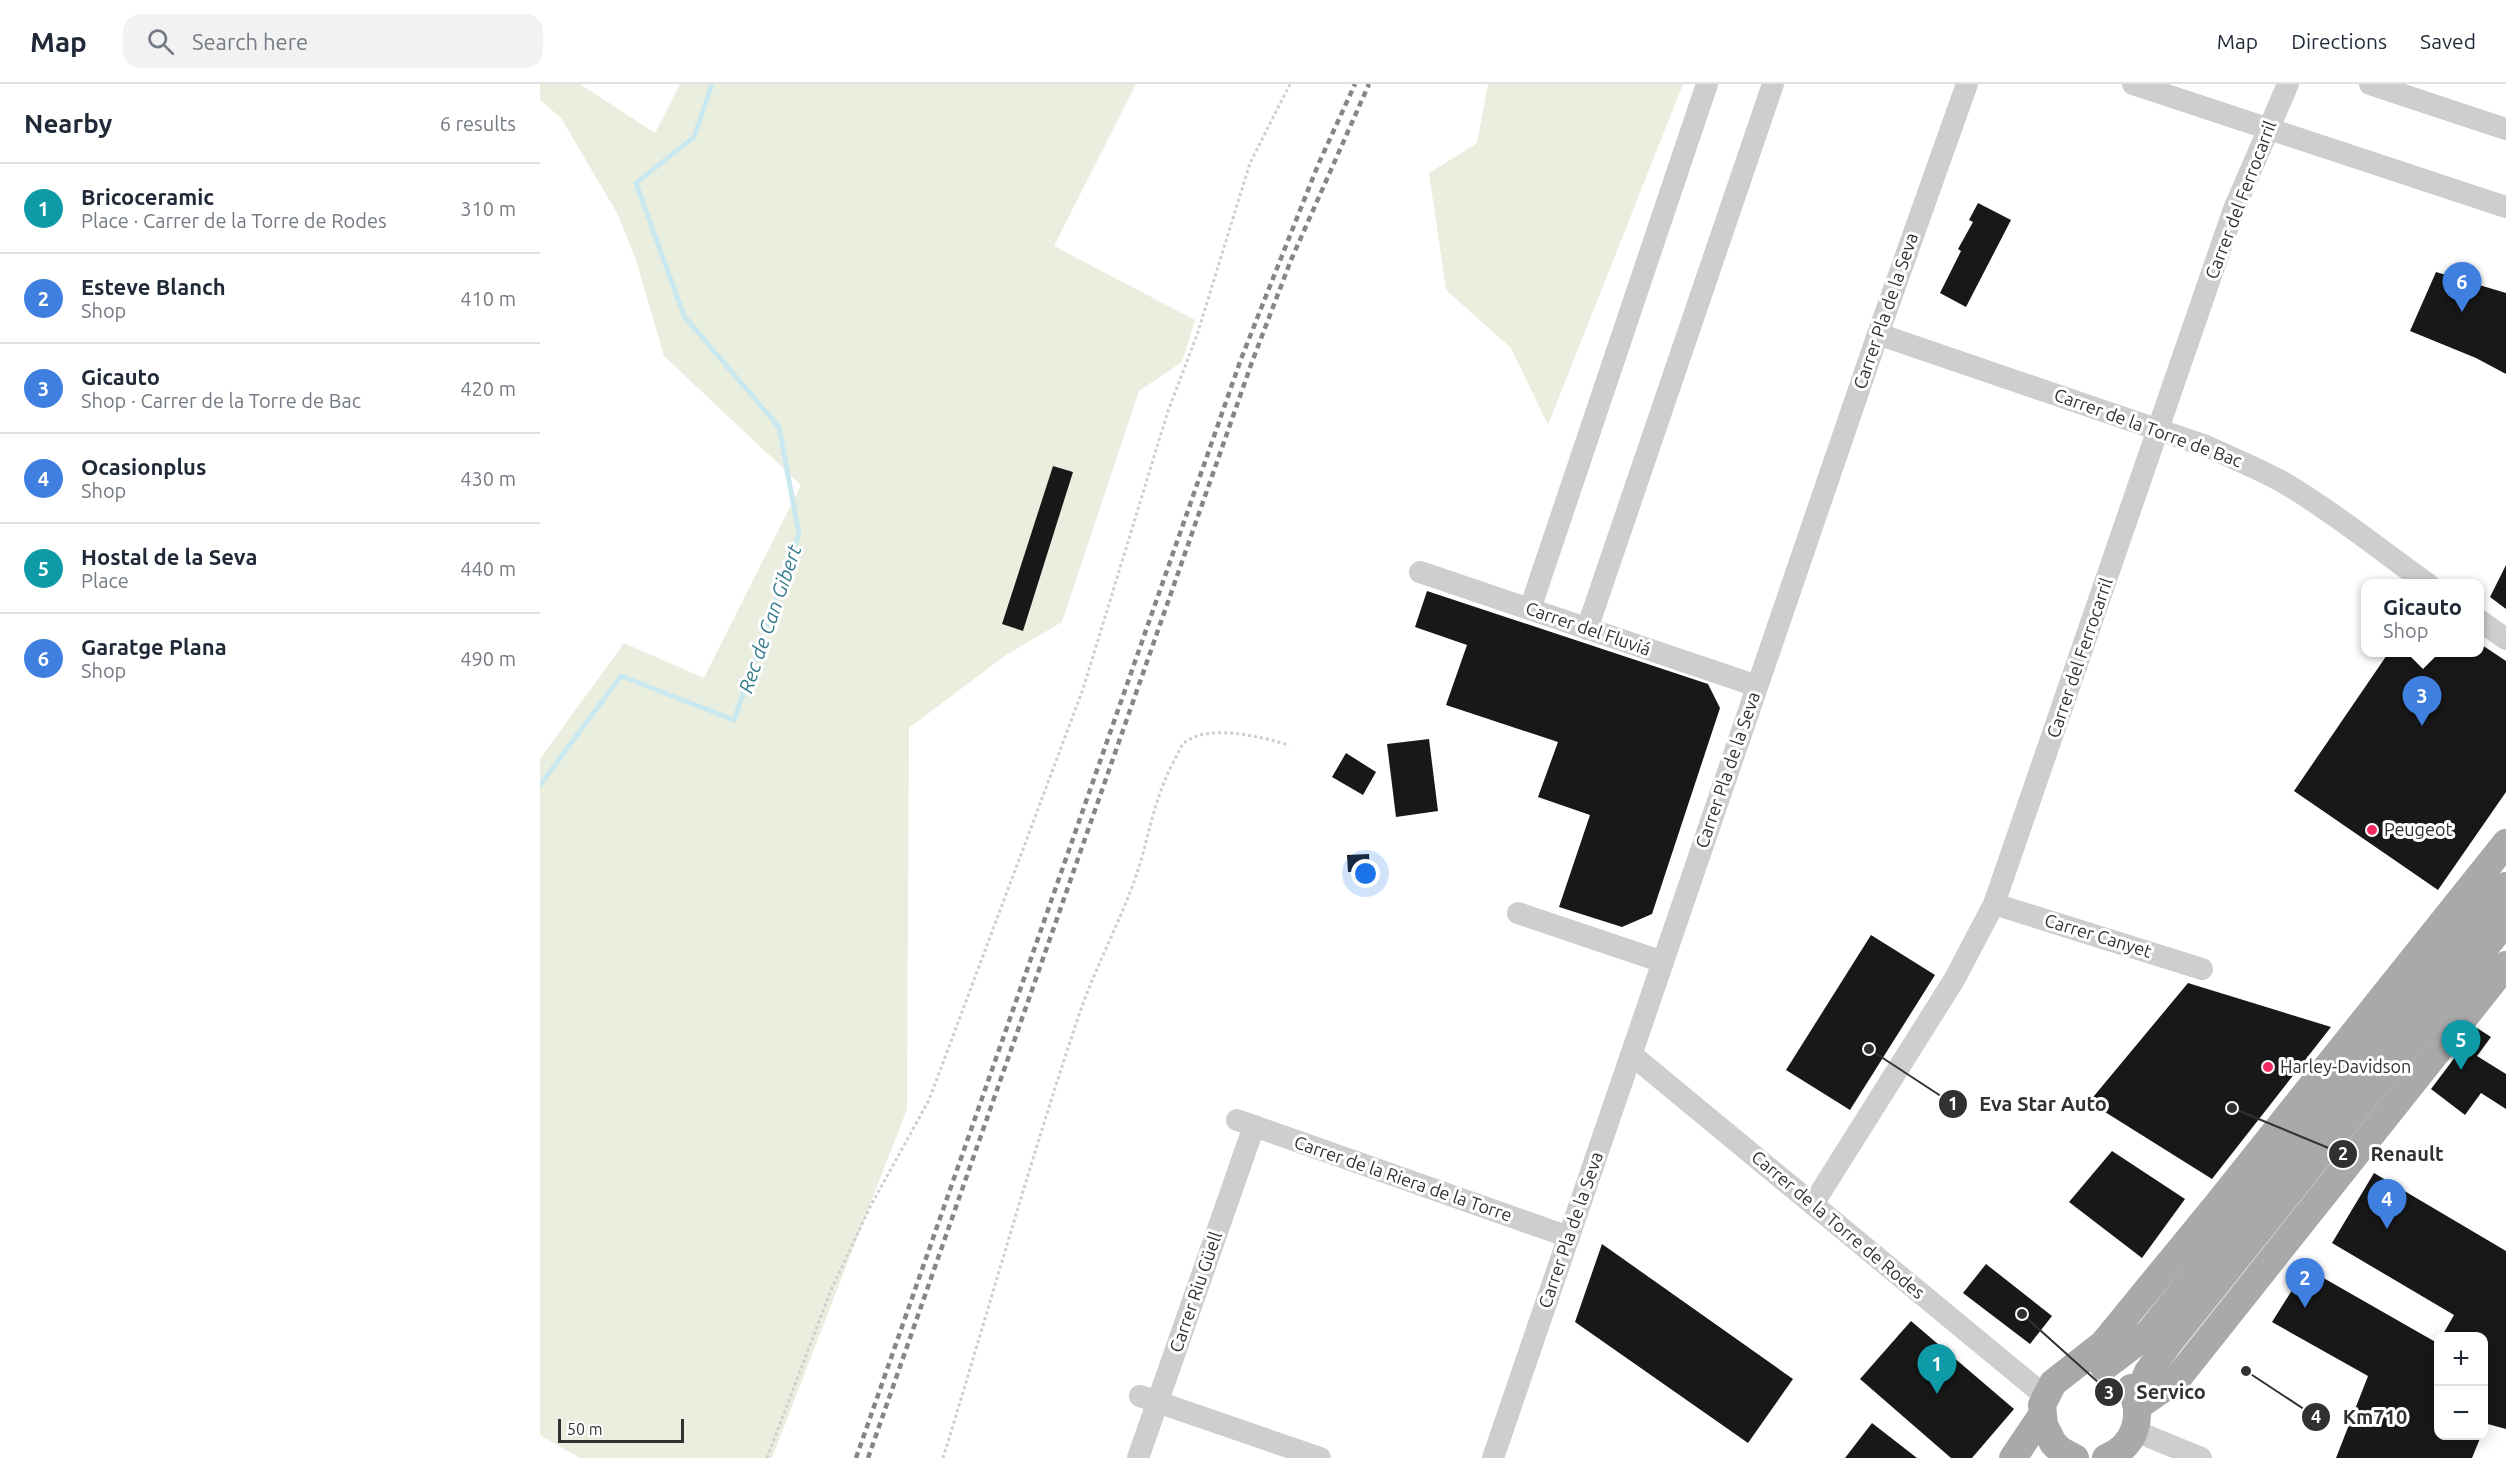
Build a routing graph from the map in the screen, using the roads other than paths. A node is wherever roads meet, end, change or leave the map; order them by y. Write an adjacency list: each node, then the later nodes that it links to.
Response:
1 (1707, 84): 14 (street)
2 (1773, 84): 16 (street)
3 (1967, 84): 10 (street, Carrer Pla de la Seva)
4 (2133, 84): 7 (street)
5 (2288, 84): 7 (street, Carrer del Ferrocarril)
6 (2370, 84): 8 (street)
7 (2267, 129): 9 (street); 11 (street, Carrer del Ferrocarril)
8 (2506, 129)
9 (2506, 207)
10 (1878, 333): 11 (street, Carrer de la Torre de Bac); 18 (street, Carrer Pla de la Seva)
11 (2158, 430): 13 (street, Carrer de la Torre de Bac); 21 (street, Carrer del Ferrocarril)
12 (1420, 572): 14 (street, Carrer del Fluviá)
13 (2421, 579)
14 (1530, 609): 16 (street, Carrer del Fluviá)
15 (2484, 624): 17 (street)
16 (1587, 629): 18 (street, Carrer del Fluviá)
17 (2506, 639)
18 (1757, 686): 24 (street, Carrer Pla de la Seva)
19 (2506, 843): 32 (main road)
20 (2506, 886): 31 (main road)
21 (1994, 904): 26 (street, Carrer Canyet); 29 (street, Carrer del Ferrocarril)
22 (1518, 912): 24 (street)
23 (2506, 921): 34 (main road)
24 (1663, 962): 27 (street, Carrer Pla de la Seva)
25 (2506, 965): 34 (main road)
26 (2202, 969)
27 (1632, 1055): 29 (street, Carrer de la Torre de Rodes); 30 (street, Carrer Pla de la Seva)
28 (1245, 1123): 30 (street, Carrer de la Riera de la Torre); 33 (street, Carrer Riu Güell)
29 (1813, 1204): 35 (street, Carrer de la Torre de Rodes)
30 (1569, 1237): 39 (street, Carrer Pla de la Seva)
31 (2104, 1367): 32 (main road); 34 (main road)
32 (2064, 1373): 35 (main road)
33 (1149, 1399): 37 (street, Carrer Riu Güell); 38 (street)
34 (2136, 1411): 36 (main road); 43 (street)
35 (2044, 1412): 40 (main road); 41 (main road); 42 (main road)
36 (2111, 1457)
37 (1138, 1458)
38 (1320, 1458)
39 (1493, 1458)
40 (2013, 1458)
41 (2040, 1458)
42 (2075, 1458)
43 (2201, 1458)

